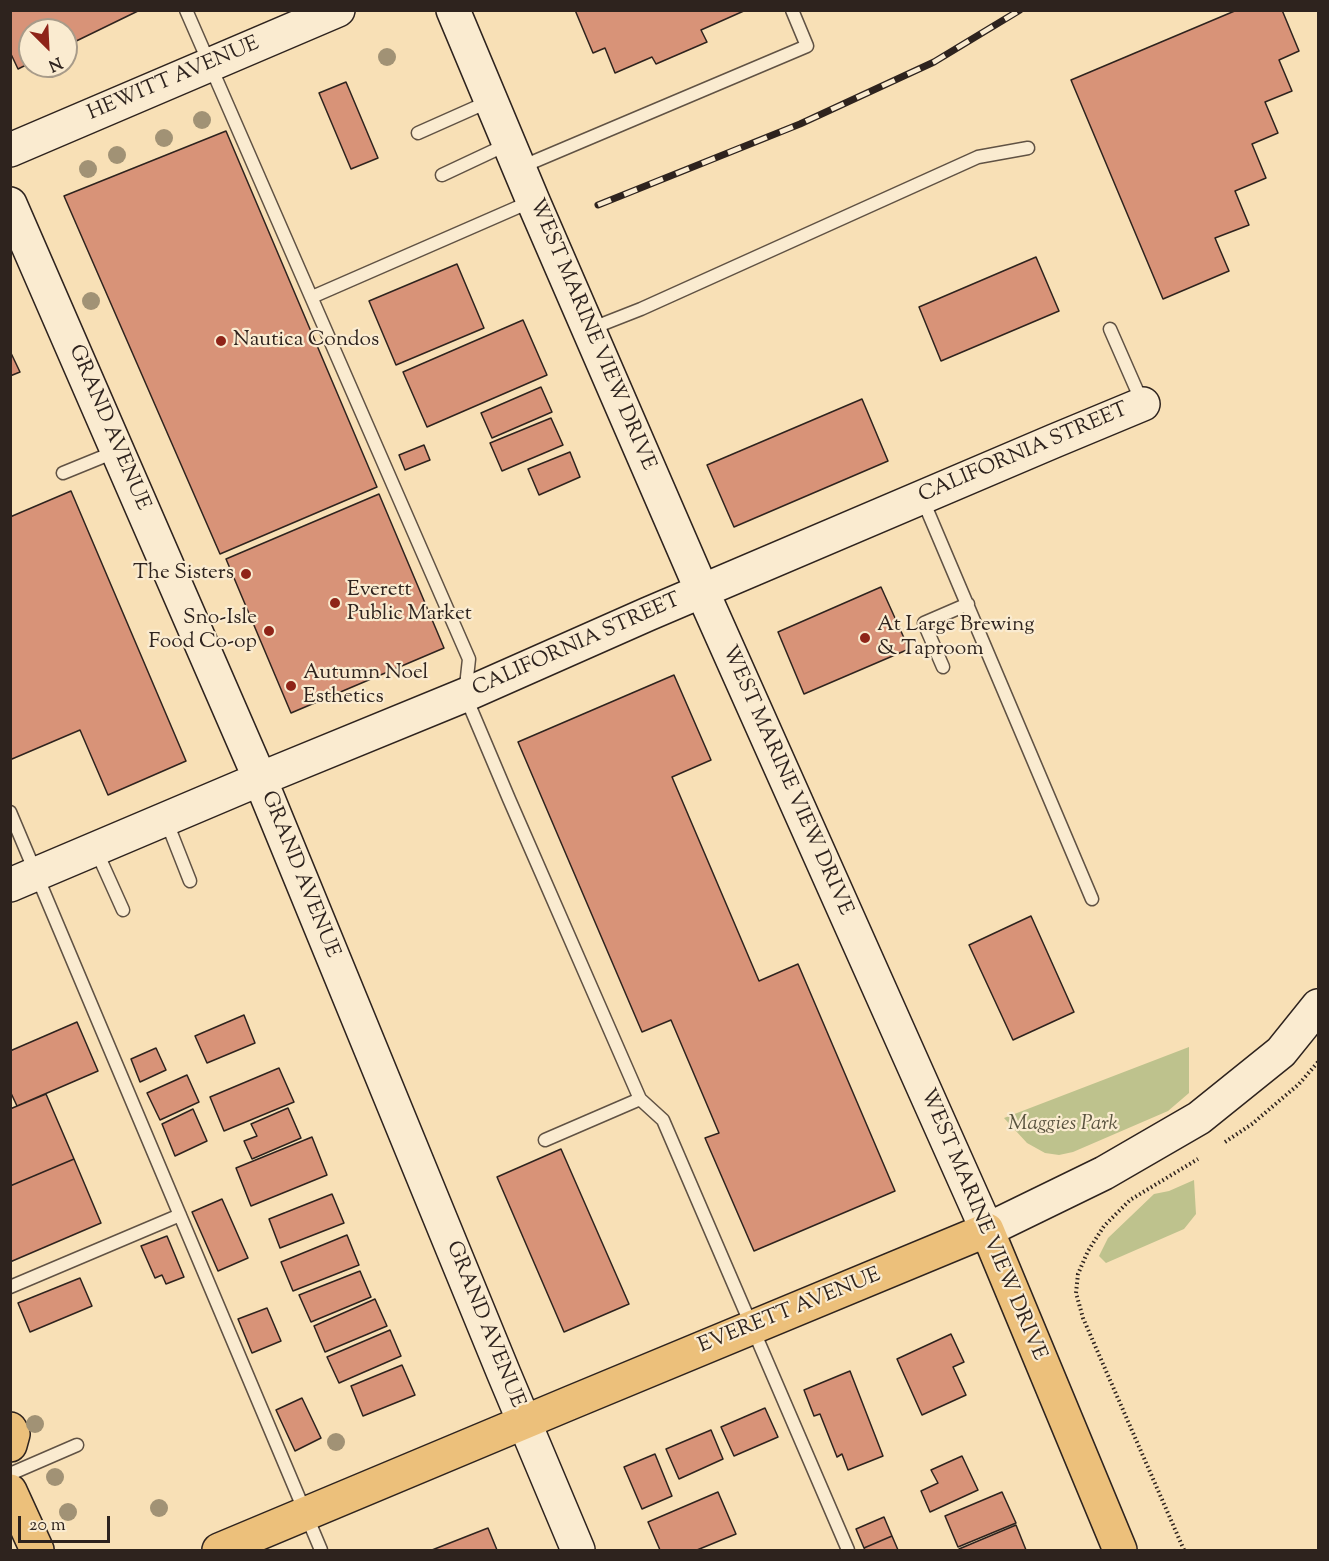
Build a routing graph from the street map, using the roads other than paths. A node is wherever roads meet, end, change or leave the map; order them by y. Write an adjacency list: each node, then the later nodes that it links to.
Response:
1 (186, 10): 5 (lane)
2 (338, 10): 5 (street, HEWITT AVENUE)
3 (453, 10): 6 (street, WEST MARINE VIEW DRIVE)
4 (792, 10): 10 (lane)
5 (210, 65): 9 (street, HEWITT AVENUE); 14 (lane)
6 (491, 101): 7 (lane); 10 (street, WEST MARINE VIEW DRIVE)
7 (418, 133)
8 (1028, 148): 15 (lane)
9 (10, 150)
10 (515, 155): 11 (lane); 12 (street, WEST MARINE VIEW DRIVE)
11 (442, 175)
12 (533, 201): 14 (lane); 15 (street, WEST MARINE VIEW DRIVE)
13 (10, 204): 18 (street, GRAND AVENUE)
14 (312, 297): 24 (lane)
15 (589, 329): 21 (street, WEST MARINE VIEW DRIVE)
16 (1110, 329): 17 (lane)
17 (1143, 404): 20 (street, CALIFORNIA STREET)
18 (118, 451): 19 (lane); 25 (street, GRAND AVENUE)
19 (63, 473)
20 (922, 497): 21 (street, CALIFORNIA STREET); 22 (lane)
21 (702, 591): 24 (street, CALIFORNIA STREET); 37 (street, WEST MARINE VIEW DRIVE)
22 (968, 604): 23 (lane); 31 (lane)
23 (943, 667)
24 (465, 695): 25 (street, CALIFORNIA STREET); 34 (lane)
25 (260, 779): 27 (street, CALIFORNIA STREET); 40 (street, GRAND AVENUE)
26 (10, 812): 29 (lane)
27 (166, 819): 28 (street, CALIFORNIA STREET); 30 (lane)
28 (96, 849): 29 (street, CALIFORNIA STREET); 32 (lane)
29 (24, 880): 36 (lane)
30 (190, 881)
31 (1092, 899)
32 (123, 910)
33 (1318, 1006): 37 (street, EVERETT AVENUE)
34 (640, 1099): 35 (lane); 39 (lane)
35 (545, 1140)
36 (180, 1215): 38 (lane); 46 (lane)
37 (987, 1230): 39 (main road, EVERETT AVENUE); 52 (main road, WEST MARINE VIEW DRIVE)
38 (10, 1287)
39 (752, 1327): 40 (main road, EVERETT AVENUE); 51 (lane)
40 (524, 1422): 46 (main road, EVERETT AVENUE); 50 (street, GRAND AVENUE)
41 (10, 1429): 42 (main road)
42 (10, 1445)
43 (77, 1445): 44 (lane)
44 (10, 1474)
45 (10, 1491): 47 (main road)
46 (306, 1514): 48 (main road, EVERETT AVENUE); 49 (lane)
47 (37, 1551)
48 (219, 1551)
49 (321, 1551)
50 (578, 1551)
51 (848, 1551)
52 (1119, 1551)

